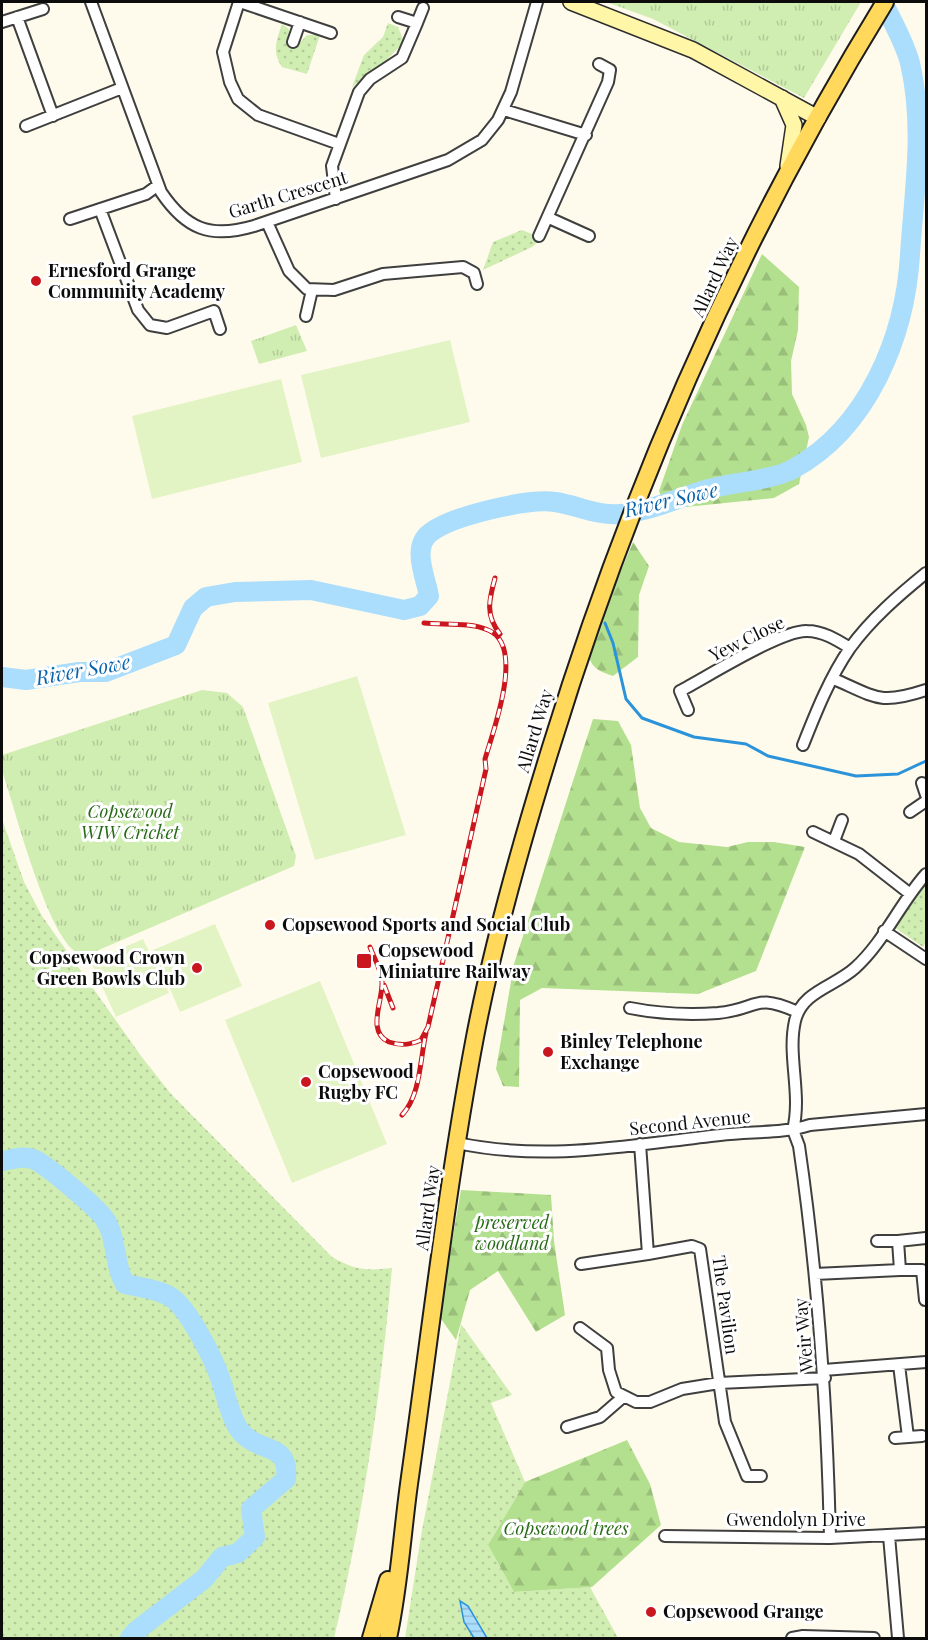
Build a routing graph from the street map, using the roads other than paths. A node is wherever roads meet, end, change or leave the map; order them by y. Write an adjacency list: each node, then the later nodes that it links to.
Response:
1 (93, 2): 18 (street, Garth Crescent)
2 (239, 2): 11 (street); 25 (street)
3 (537, 2): 20 (street, Garth Crescent)
4 (572, 2): 19 (street)
5 (885, 2): 22 (main road, Allard Way)
6 (423, 8): 12 (street)
7 (43, 9): 8 (street)
8 (17, 17): 10 (street); 21 (street)
9 (398, 17): 12 (street)
10 (2, 22)
11 (300, 22): 13 (street); 14 (street)
12 (417, 23): 25 (street)
13 (331, 33)
14 (292, 42)
15 (599, 64): 17 (street)
16 (622, 65): 17 (street)
17 (610, 70): 24 (street)
18 (122, 88): 21 (street); 27 (street, Garth Crescent)
19 (782, 98): 22 (street); 26 (street)
20 (504, 110): 24 (street); 28 (street, Garth Crescent)
21 (53, 116): 23 (street)
22 (818, 118): 26 (main road, Allard Way)
23 (26, 126)
24 (586, 135): 30 (street)
25 (339, 144): 28 (street)
26 (786, 175): 60 (main road, Allard Way)
27 (158, 186): 29 (street); 32 (street, Garth Crescent)
28 (336, 198): 32 (street, Garth Crescent)
29 (100, 209): 31 (street); 38 (street)
30 (549, 218): 33 (street); 34 (street)
31 (70, 219)
32 (267, 222): 36 (street)
33 (539, 236)
34 (589, 236)
35 (477, 284): 36 (street)
36 (312, 290): 37 (street)
37 (306, 316)
38 (220, 329)
39 (927, 573): 40 (street)
40 (850, 648): 41 (street); 43 (street, Yew Close)
41 (834, 679): 42 (street); 44 (street)
42 (927, 690)
43 (688, 710)
44 (803, 745)
45 (922, 783): 46 (street)
46 (927, 795)
47 (927, 801): 48 (street)
48 (910, 812)
49 (842, 820): 51 (street)
50 (813, 832): 51 (street)
51 (834, 841): 53 (street)
52 (927, 874): 53 (street)
53 (909, 893): 54 (street)
54 (884, 931): 55 (street); 57 (street)
55 (926, 959)
56 (630, 1008): 57 (street)
57 (798, 1012): 59 (street)
58 (927, 1114): 59 (street, Second Avenue)
59 (793, 1130): 61 (street, Second Avenue); 68 (street, Weir Way)
60 (457, 1143): 61 (street, Second Avenue); 81 (main road, Allard Way)
61 (640, 1144): 65 (street)
62 (926, 1238): 64 (street)
63 (877, 1241): 64 (street)
64 (898, 1241): 67 (street)
65 (648, 1254): 66 (street, The Pavilion); 74 (street, The Pavilion)
66 (581, 1264)
67 (900, 1270): 68 (street); 69 (street)
68 (815, 1274): 73 (street, Weir Way)
69 (925, 1300)
70 (580, 1328): 75 (street)
71 (927, 1362): 72 (street)
72 (899, 1365): 73 (street); 78 (street)
73 (824, 1374): 74 (street); 85 (street, Weir Way)
74 (719, 1383): 75 (street); 80 (street)
75 (623, 1397): 76 (street)
76 (567, 1427)
77 (922, 1436): 78 (street)
78 (908, 1437): 79 (street)
79 (895, 1438)
80 (761, 1476)
81 (402, 1530): 86 (main road, Allard Way); 87 (main road, Allard Way)
82 (927, 1533): 84 (street, Gwendolyn Drive)
83 (665, 1536): 85 (street, Gwendolyn Drive)
84 (889, 1536): 85 (street, Gwendolyn Drive); 90 (street)
85 (830, 1538)
86 (371, 1638)
87 (388, 1638)
88 (792, 1638): 89 (street)
89 (874, 1638)
90 (898, 1638)

